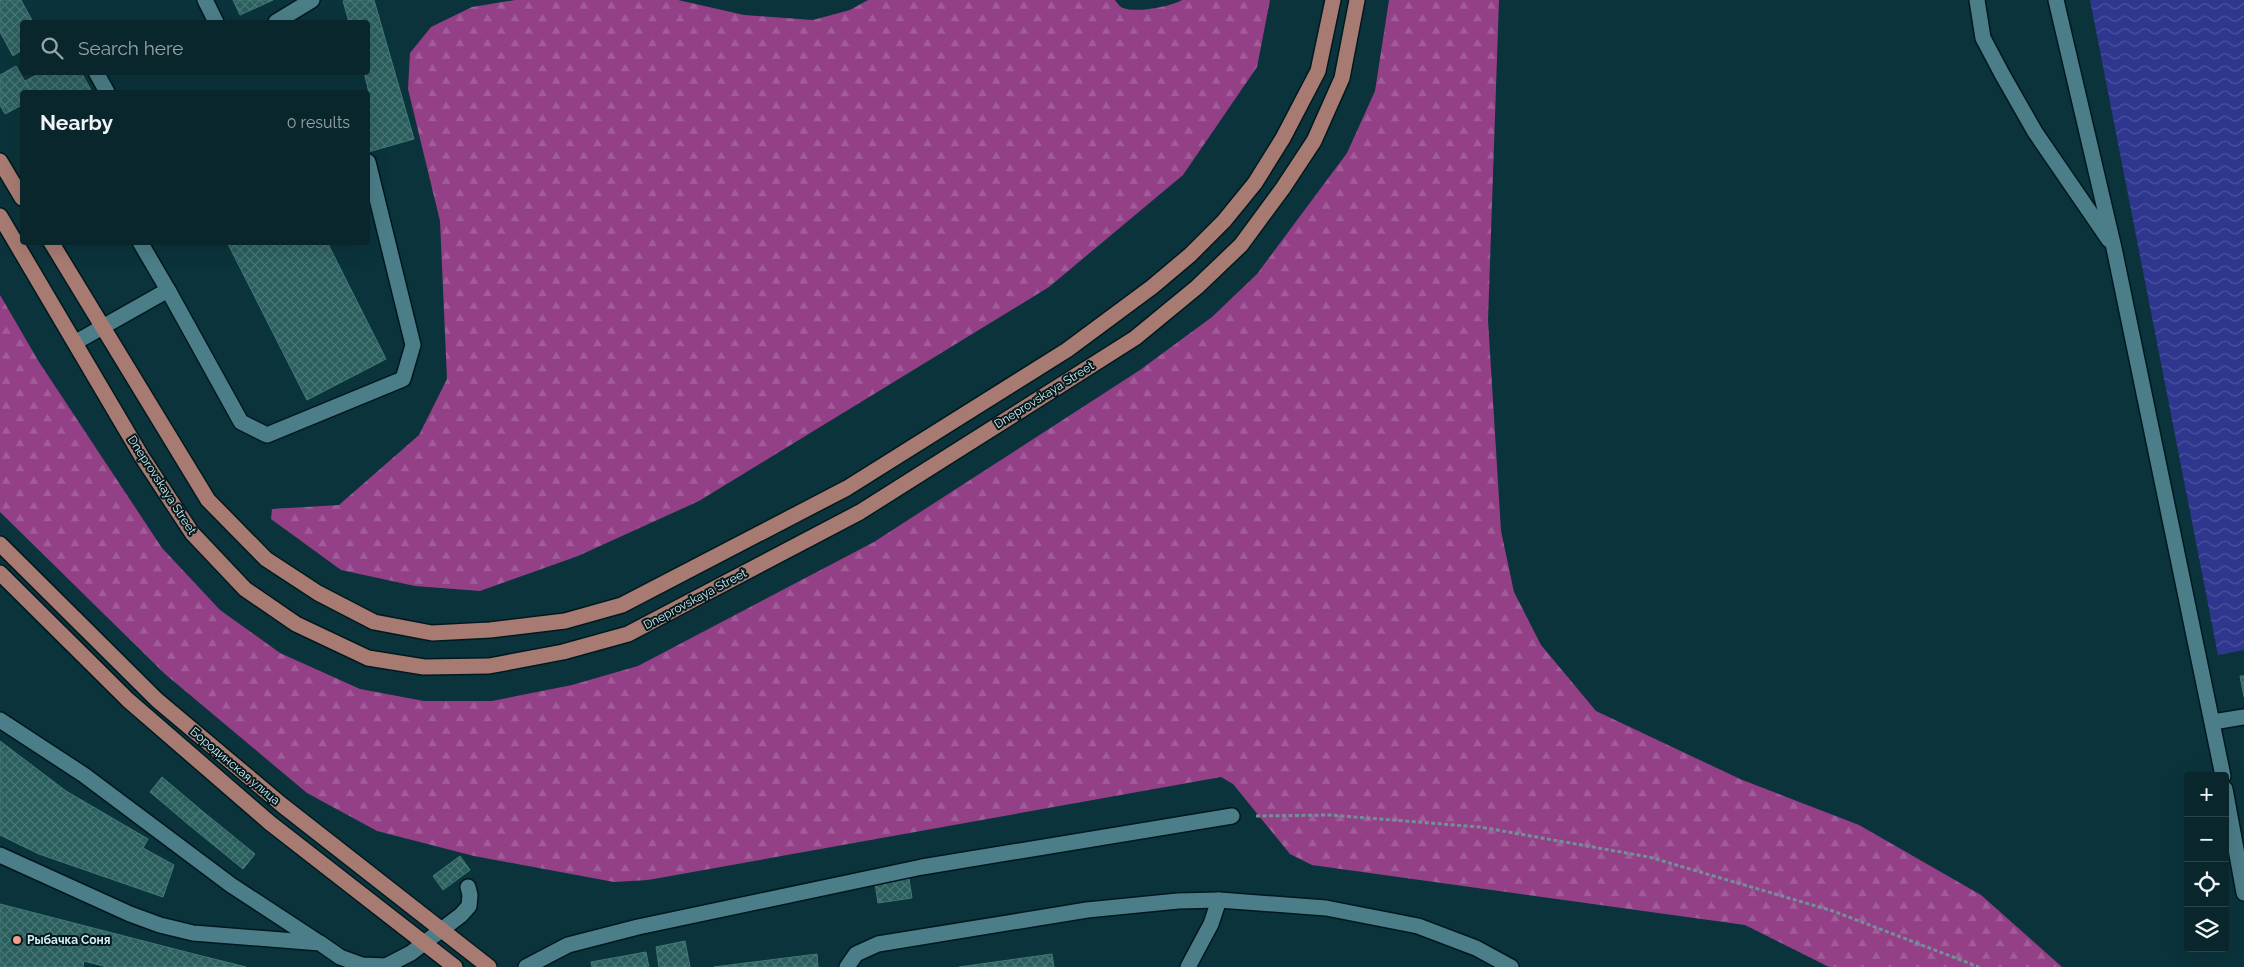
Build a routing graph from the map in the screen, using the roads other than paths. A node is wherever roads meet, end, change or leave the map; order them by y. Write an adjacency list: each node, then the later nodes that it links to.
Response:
1 (205, 0): 7 (lane)
2 (312, 0): 8 (lane)
3 (1333, 0): 19 (main road, Dneprovskaya Street)
4 (1357, 0): 20 (main road, Dneprovskaya Street)
5 (1977, 0): 17 (lane)
6 (2056, 0): 17 (lane)
7 (215, 20)
8 (279, 20)
9 (98, 75): 10 (lane)
10 (106, 90)
11 (0, 162): 13 (main road)
12 (370, 170): 18 (lane)
13 (20, 195)
14 (0, 216): 20 (main road, Dneprovskaya Street)
15 (53, 245): 19 (main road, Dneprovskaya Street)
16 (142, 245): 18 (lane)
17 (2114, 248): 25 (lane)
18 (168, 290): 19 (lane)
19 (104, 327): 20 (lane)
20 (76, 342)
21 (0, 544): 33 (main road, Бородинская улица)
22 (0, 572): 35 (main road, Бородинская улица)
23 (2244, 717): 25 (lane)
24 (0, 720): 34 (lane)
25 (2213, 722): 26 (lane)
26 (2222, 772)
27 (2229, 811): 31 (lane)
28 (1232, 816): 38 (lane)
29 (0, 855): 34 (lane)
30 (468, 887): 33 (lane)
31 (2244, 893)
32 (1219, 900): 39 (lane); 40 (lane); 41 (lane)
33 (441, 931): 35 (lane); 37 (main road, Бородинская улица)
34 (320, 943): 35 (lane)
35 (424, 943): 36 (main road, Бородинская улица)
36 (456, 967)
37 (489, 967)
38 (526, 967)
39 (846, 967)
40 (1188, 967)
41 (1511, 967)

